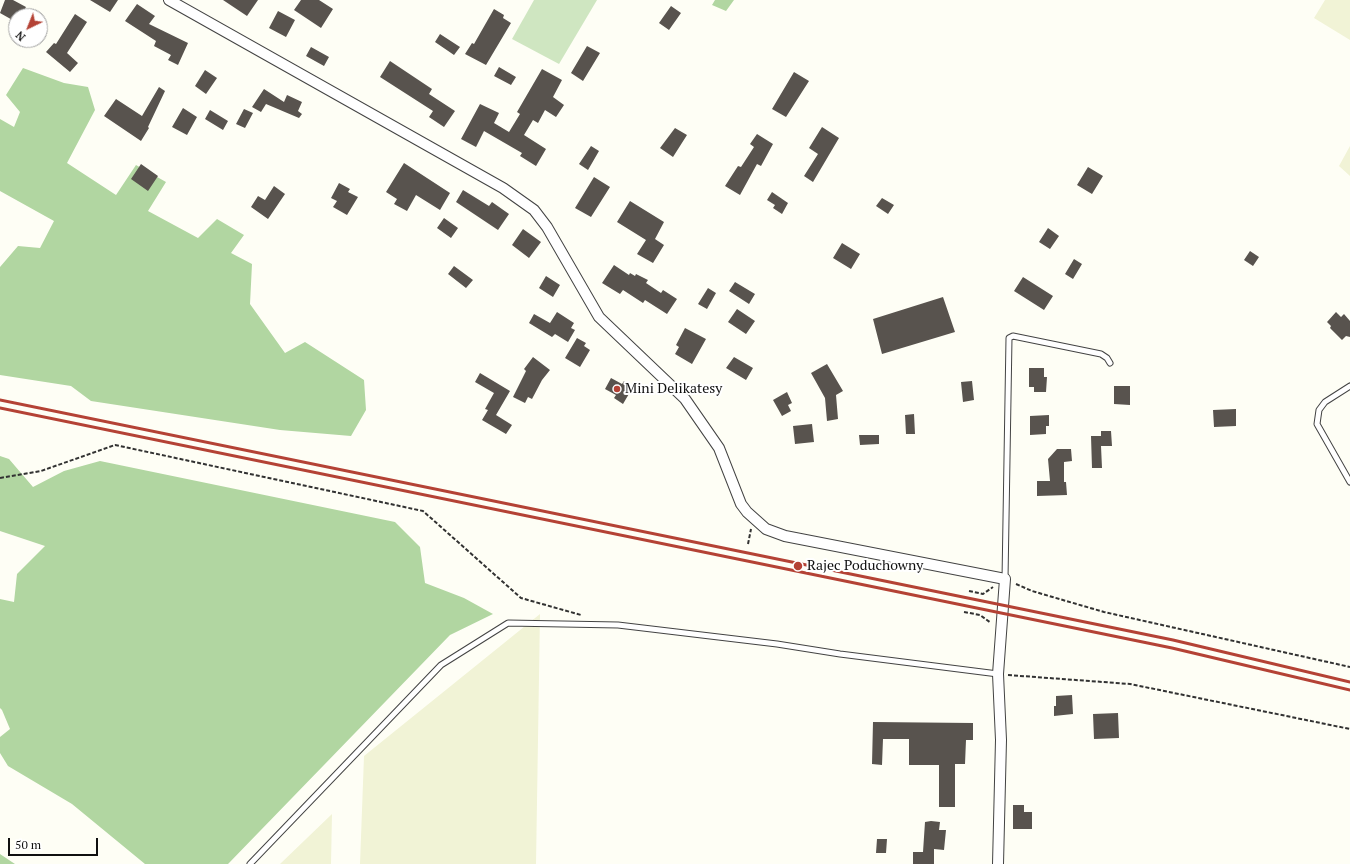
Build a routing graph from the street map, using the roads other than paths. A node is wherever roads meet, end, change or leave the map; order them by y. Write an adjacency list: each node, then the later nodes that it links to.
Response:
1 (169, 0): 5 (street)
2 (1110, 363): 5 (lane)
3 (1350, 386): 4 (lane)
4 (1350, 482)
5 (1005, 579): 6 (street)
6 (998, 674): 7 (lane); 8 (street)
7 (250, 864)
8 (998, 864)

